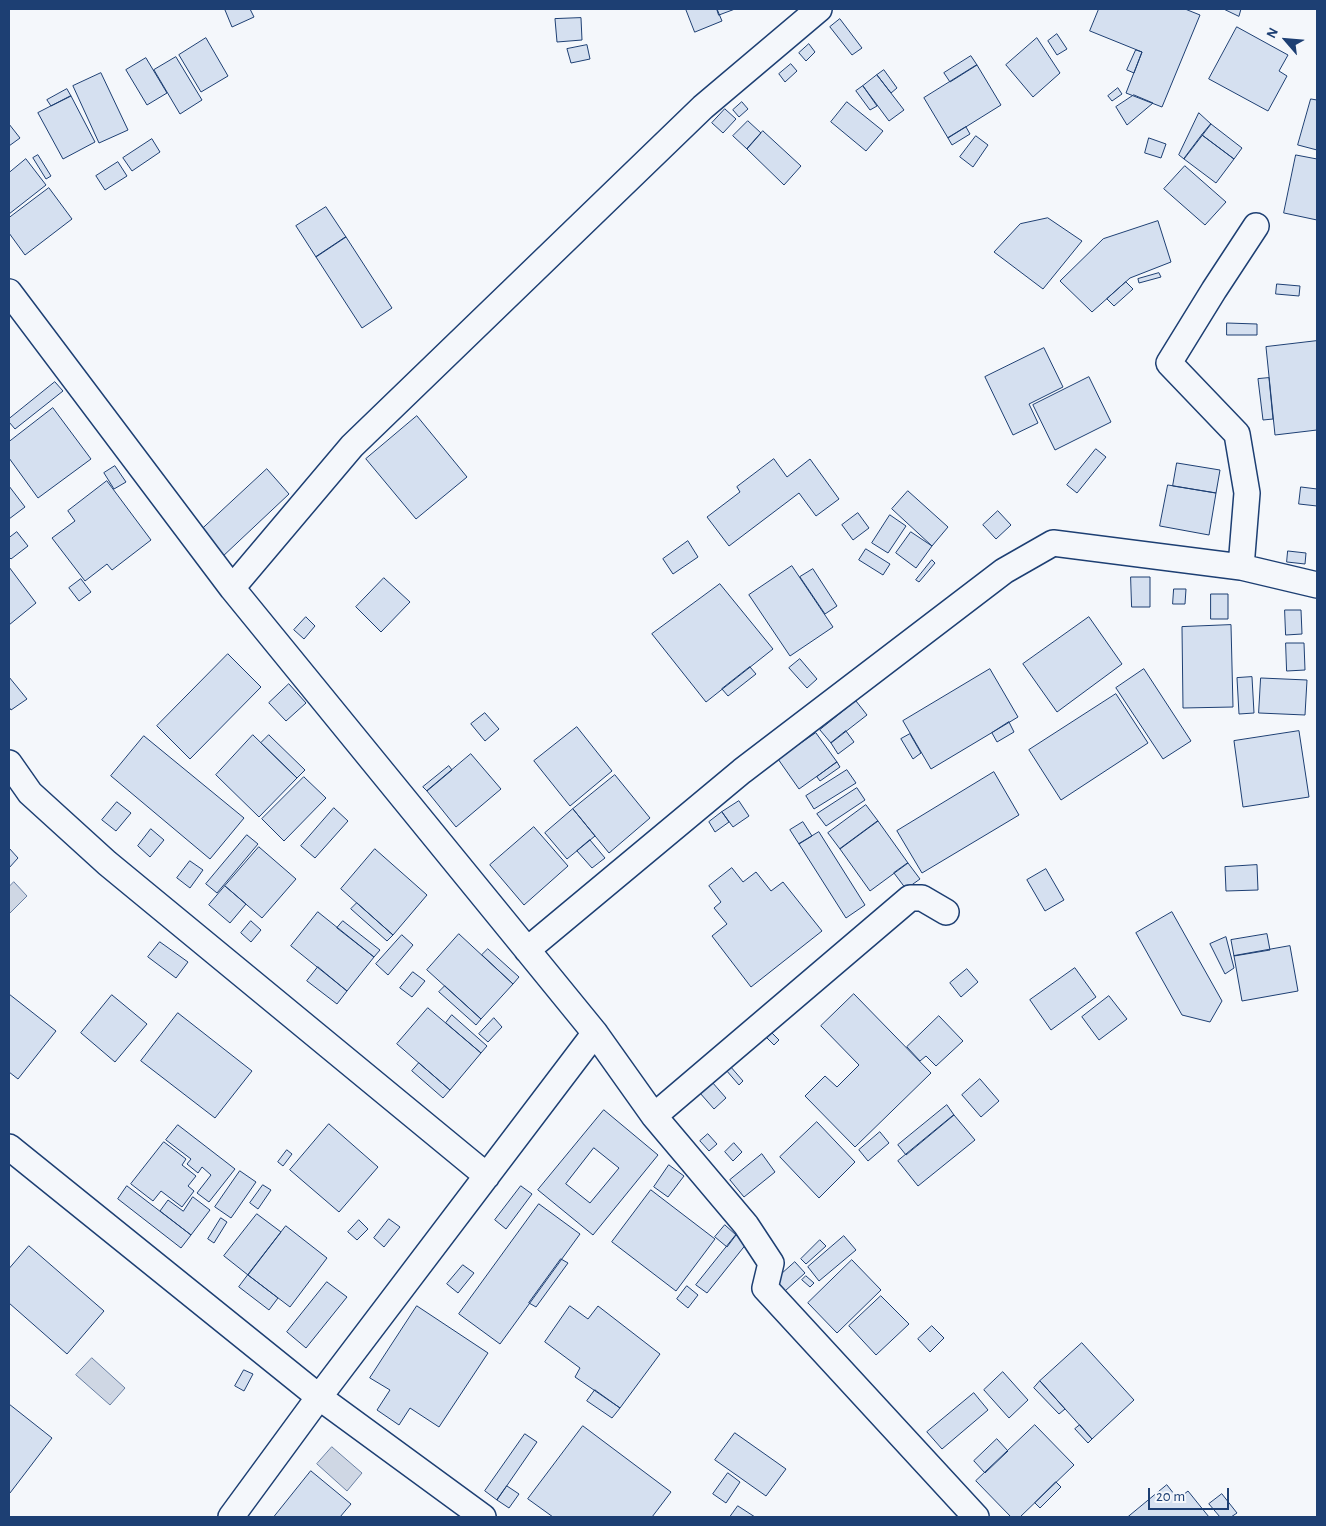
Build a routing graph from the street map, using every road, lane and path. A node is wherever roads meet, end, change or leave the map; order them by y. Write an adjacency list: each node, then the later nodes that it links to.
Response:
1 (819, 9): 6 (street)
2 (1256, 226): 4 (street)
3 (9, 292): 6 (street)
4 (1241, 566): 5 (street); 9 (street)
5 (1317, 585)
6 (232, 588): 9 (street)
7 (9, 763): 13 (street)
8 (946, 912): 11 (street)
9 (528, 950): 10 (street)
10 (595, 1033): 11 (street); 13 (street)
11 (654, 1116): 17 (street)
12 (9, 1147): 14 (street)
13 (487, 1176): 14 (street)
14 (319, 1397): 15 (street); 16 (street)
15 (231, 1517)
16 (483, 1517)
17 (976, 1517)

